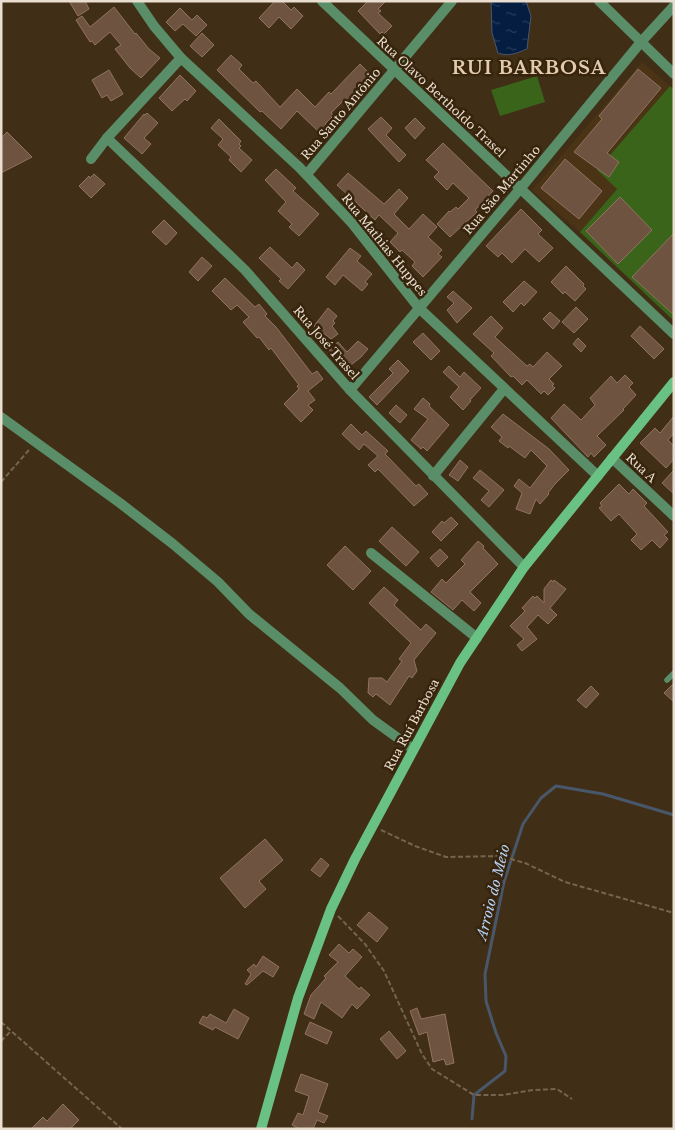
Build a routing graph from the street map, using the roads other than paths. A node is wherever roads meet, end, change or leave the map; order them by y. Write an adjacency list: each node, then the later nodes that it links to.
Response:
1 (137, 1): 7 (street, Rua Mathias Huppes)
2 (322, 1): 8 (street, Rua Olavo Bertholdo Trasel)
3 (452, 1): 8 (street, Rua Santo Antônio)
4 (599, 1): 6 (street)
5 (674, 6): 6 (street, Rua São Martinho)
6 (641, 42): 9 (street); 13 (street, Rua São Martinho)
7 (181, 58): 10 (street); 12 (street, Rua Mathias Huppes)
8 (395, 70): 12 (street, Rua Santo Antônio); 13 (street, Rua Olavo Bertholdo Trasel)
9 (674, 74)
10 (107, 138): 11 (street); 18 (street, Rua José Trasel)
11 (91, 159)
12 (306, 174): 14 (street, Rua Mathias Huppes)
13 (520, 189): 14 (street, Rua São Martinho); 15 (street, Rua Olavo Bertholdo Trasel)
14 (419, 308): 17 (street, Rua Mathias Huppes); 18 (street, Rua São Martinho)
15 (674, 334)
16 (674, 382): 20 (main road, Rua Ruí Barbosa)
17 (504, 389): 21 (street); 22 (street, Rua Mathias Huppes)
18 (350, 390): 21 (street, Rua José Trasel)
19 (1, 417): 29 (street)
20 (612, 458): 22 (main road, Rua Ruí Barbosa); 23 (street, Rua A)
21 (434, 476): 25 (street, Rua José Trasel)
22 (598, 476): 25 (main road, Rua Ruí Barbosa)
23 (674, 516)
24 (371, 553): 26 (street)
25 (524, 567): 26 (main road, Rua Ruí Barbosa)
26 (477, 638): 29 (main road, Rua Ruí Barbosa)
27 (674, 673): 28 (lane)
28 (666, 680)
29 (413, 749): 30 (main road, Rua Ruí Barbosa)
30 (261, 1129)

